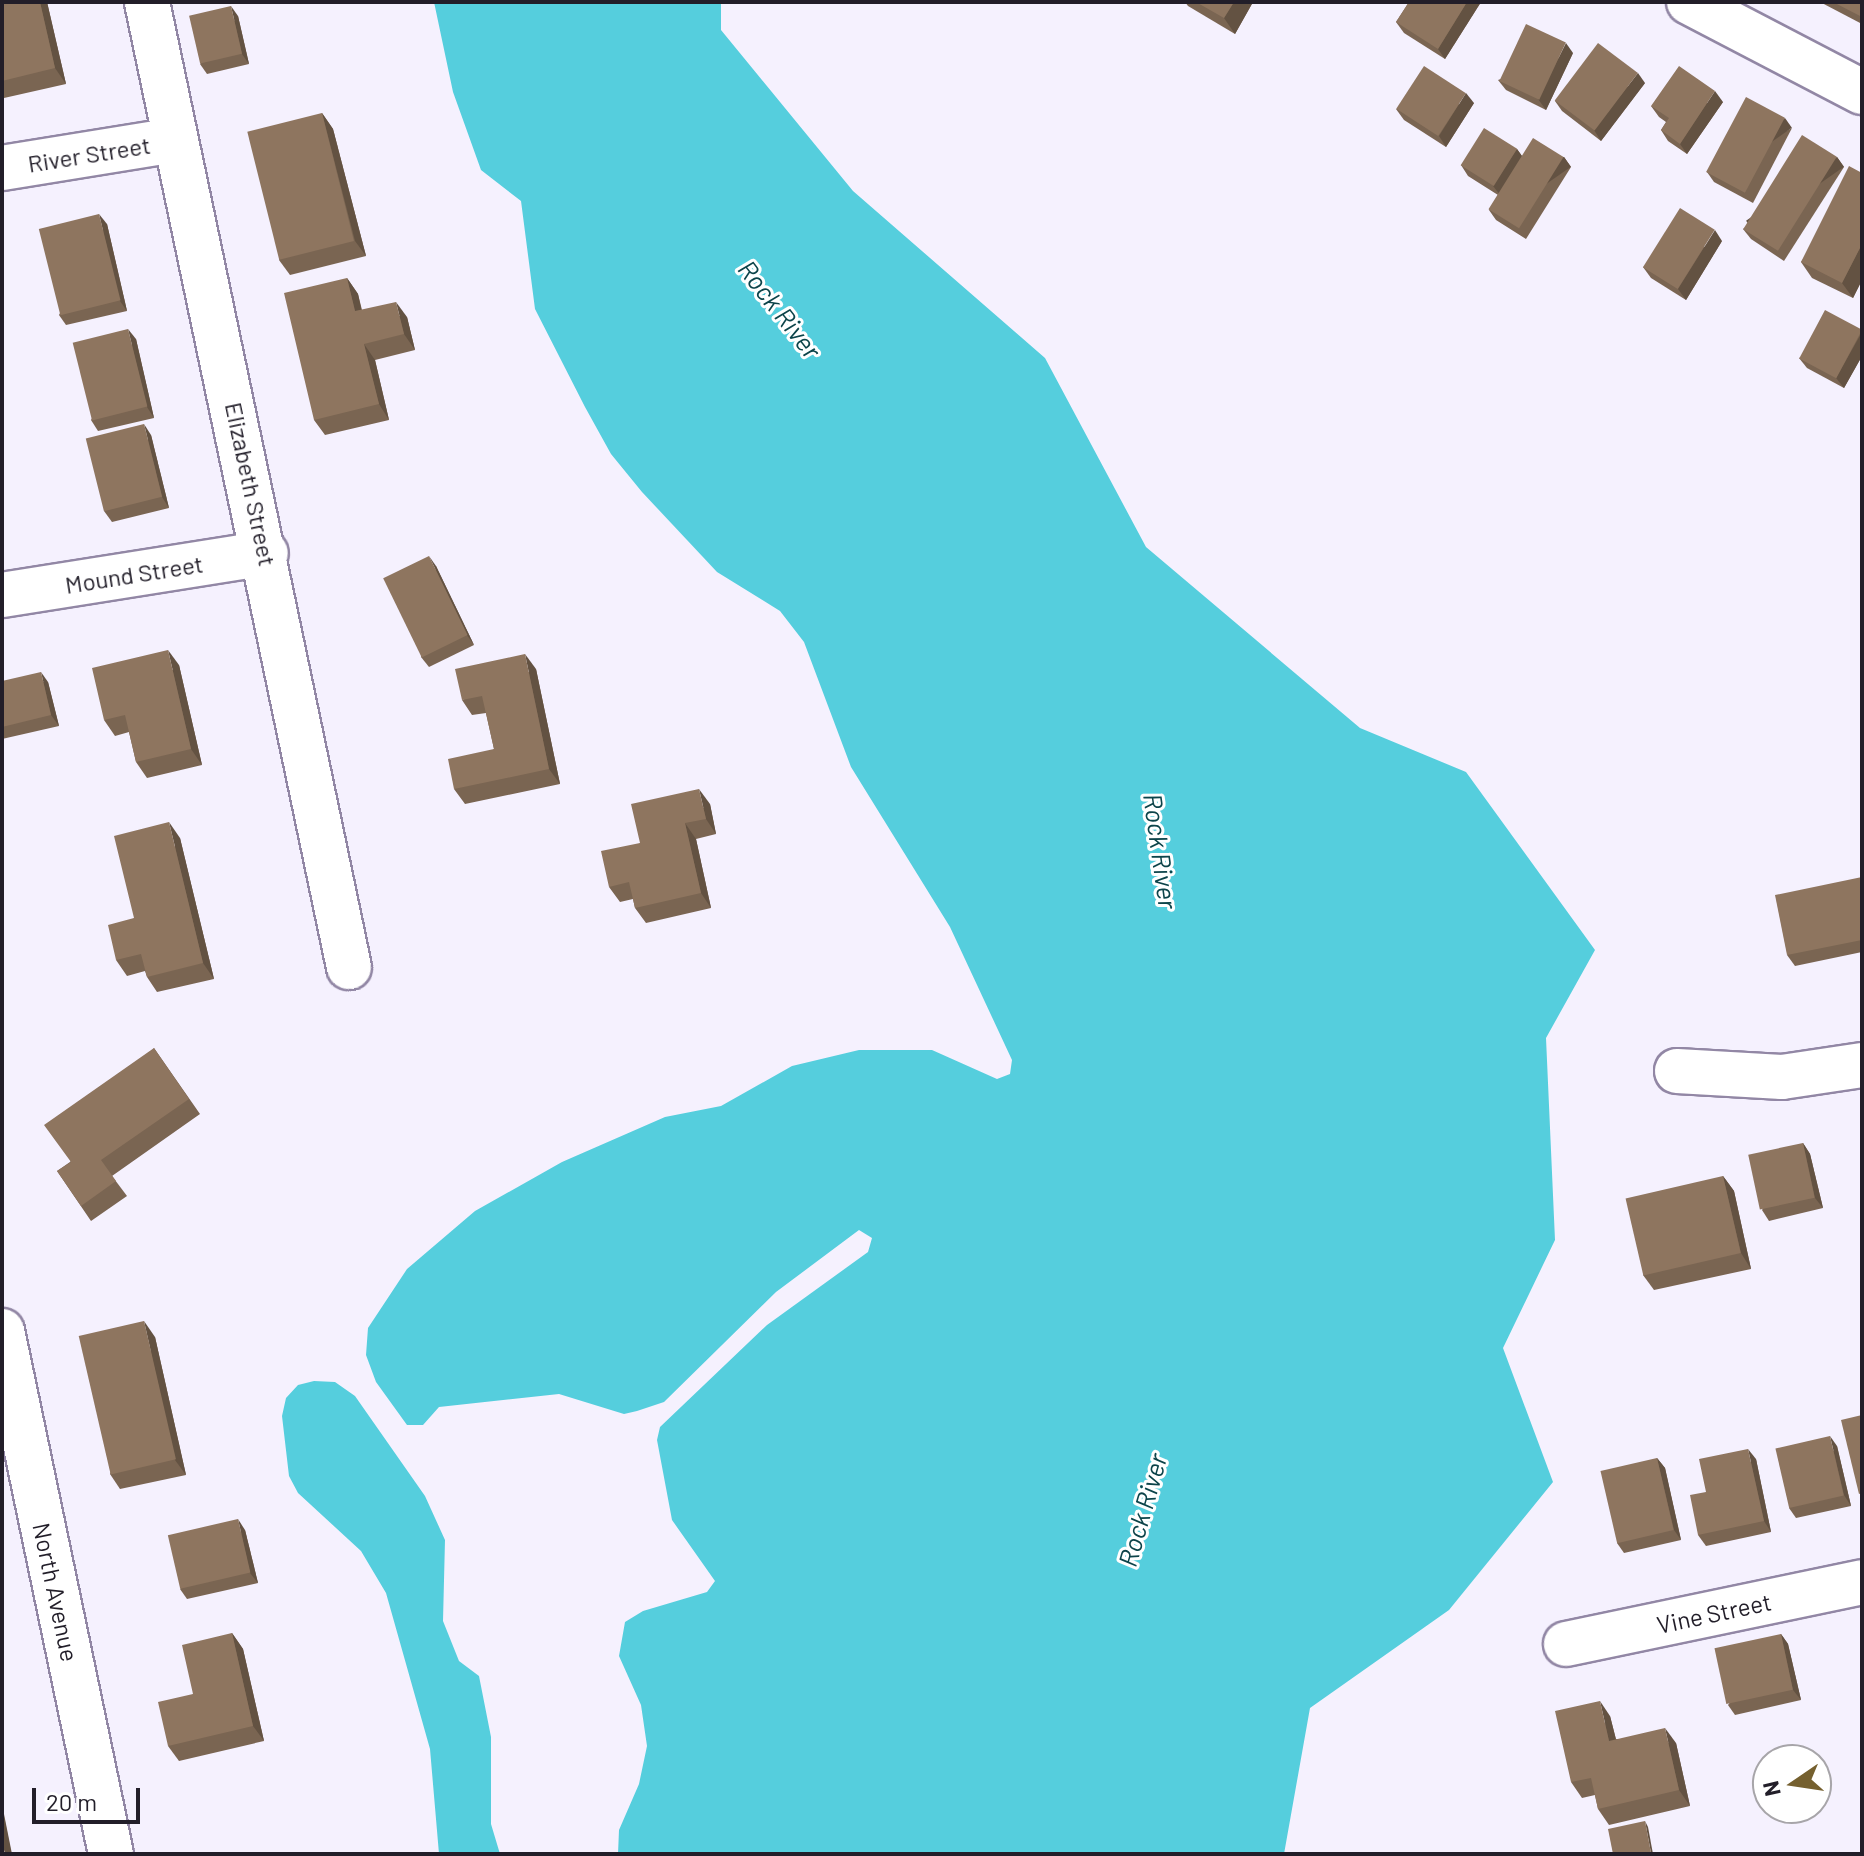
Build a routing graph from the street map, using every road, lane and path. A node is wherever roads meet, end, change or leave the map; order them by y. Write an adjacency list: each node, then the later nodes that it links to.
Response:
1 (147, 2): 4 (street, Elizabeth Street)
2 (1689, 2): 3 (street)
3 (1862, 92)
4 (175, 140): 5 (street, River Street); 6 (street, Elizabeth Street)
5 (2, 168)
6 (266, 553): 7 (street, Mound Street); 8 (street, Elizabeth Street)
7 (2, 595)
8 (349, 967)
9 (1862, 1065): 10 (street)
10 (1677, 1071)
11 (2, 1331): 14 (street, North Avenue)
12 (1862, 1582): 13 (street, Vine Street)
13 (1566, 1644)
14 (111, 1854)

